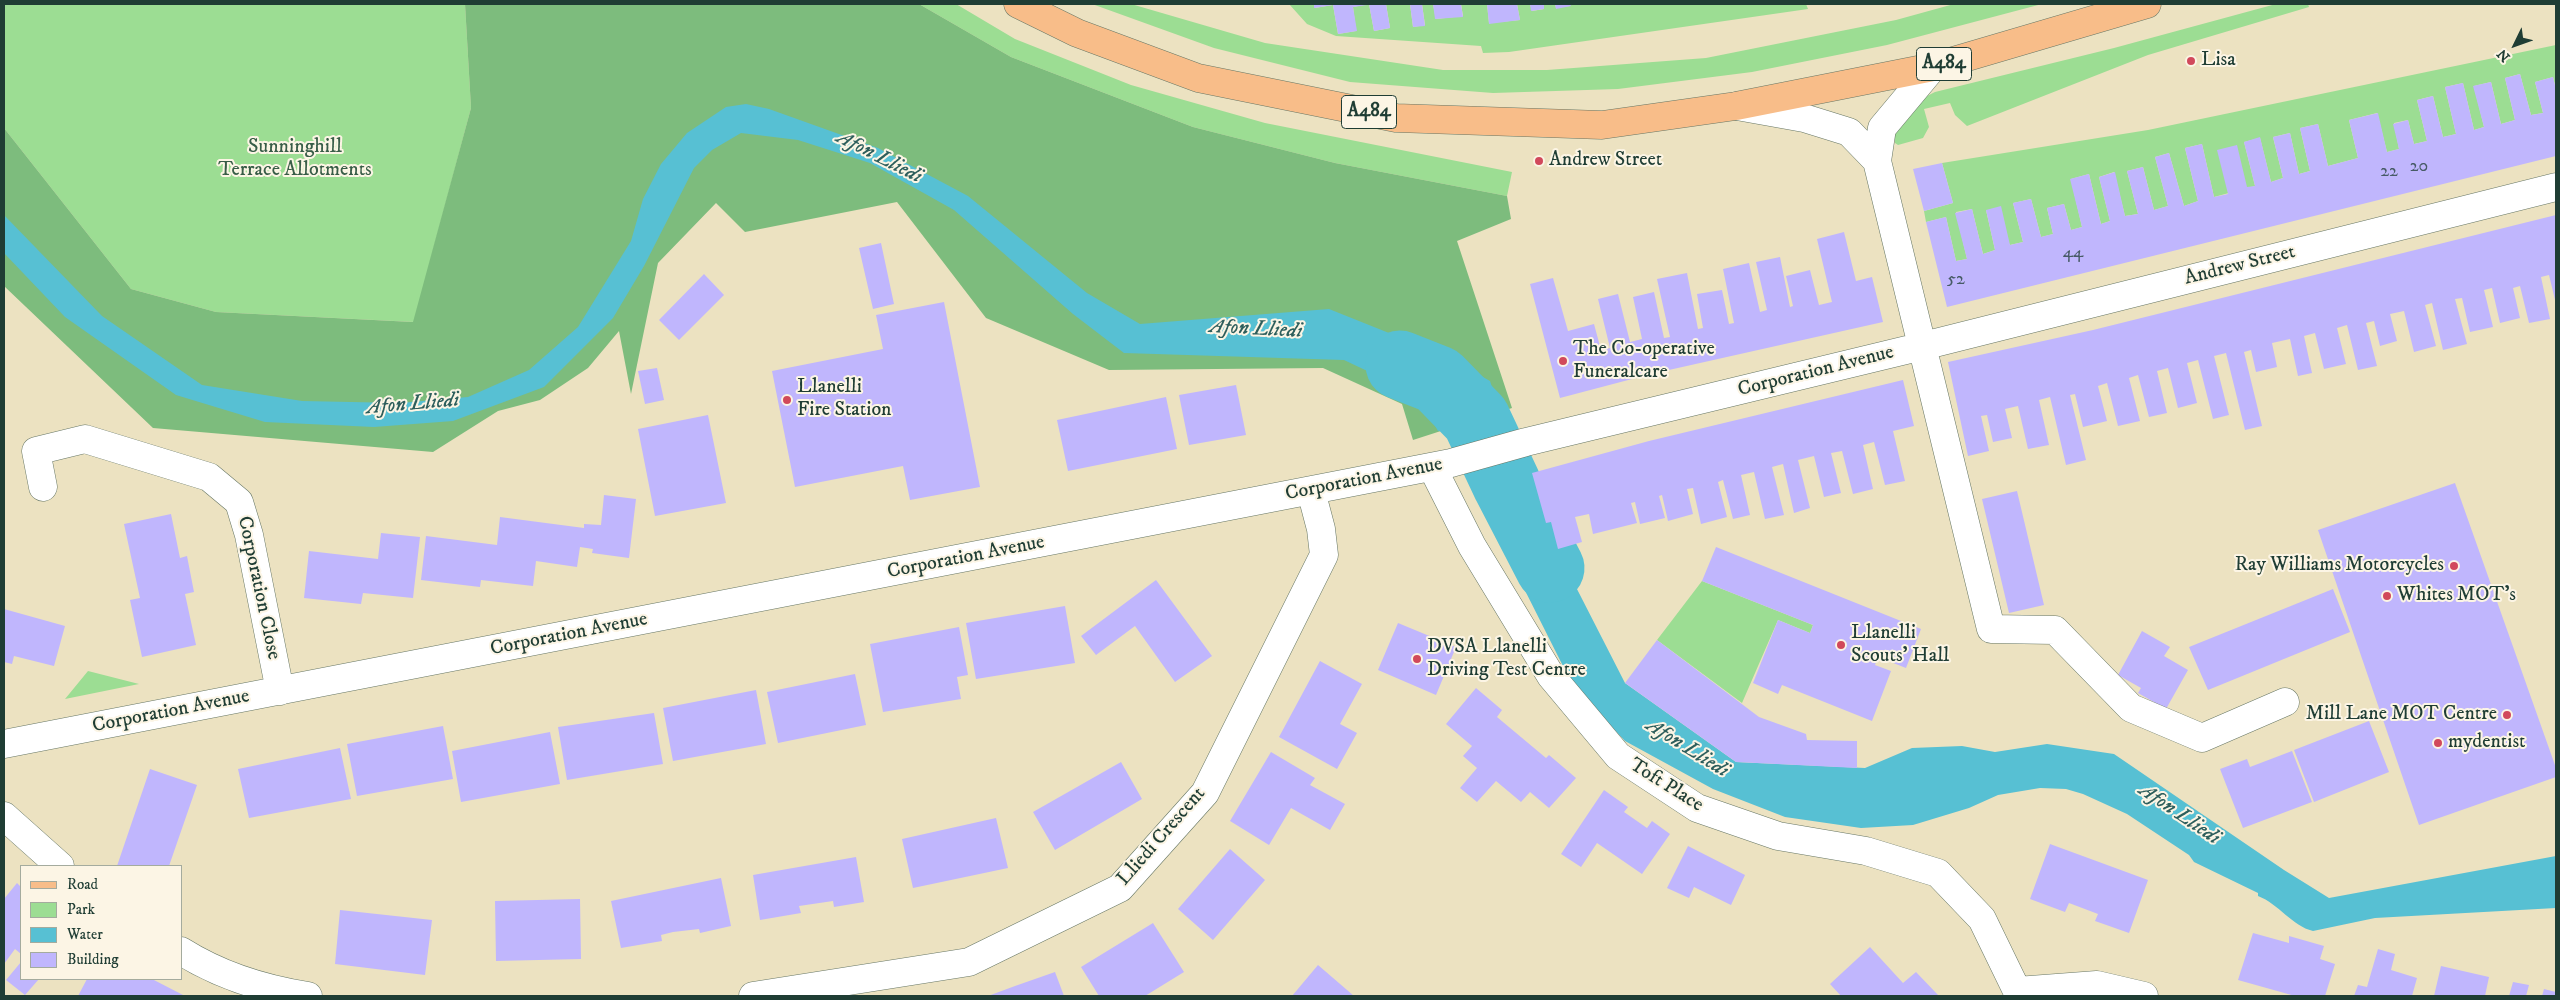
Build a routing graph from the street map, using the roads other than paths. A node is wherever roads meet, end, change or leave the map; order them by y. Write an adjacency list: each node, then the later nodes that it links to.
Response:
1 (1018, 4): 4 (main road, A484)
2 (2147, 4): 3 (main road, A484)
3 (1933, 67): 4 (main road, A484); 5 (street)
4 (1736, 106): 5 (street)
5 (1877, 161): 7 (street)
6 (2556, 187): 7 (street, Andrew Street)
7 (1923, 346): 8 (street, Corporation Avenue); 12 (street)
8 (1442, 465): 10 (street, Corporation Avenue); 17 (street, Toft Place)
9 (43, 487): 11 (street, Corporation Close)
10 (1311, 491): 11 (street, Corporation Avenue); 19 (street, Lliedi Crescent)
11 (280, 691): 13 (street, Corporation Avenue)
12 (2285, 702)
13 (4, 744)
14 (4, 816): 15 (street)
15 (59, 865)
16 (182, 952): 18 (street)
17 (2013, 993): 20 (street)
18 (308, 996)
19 (753, 996)
20 (2144, 996)

